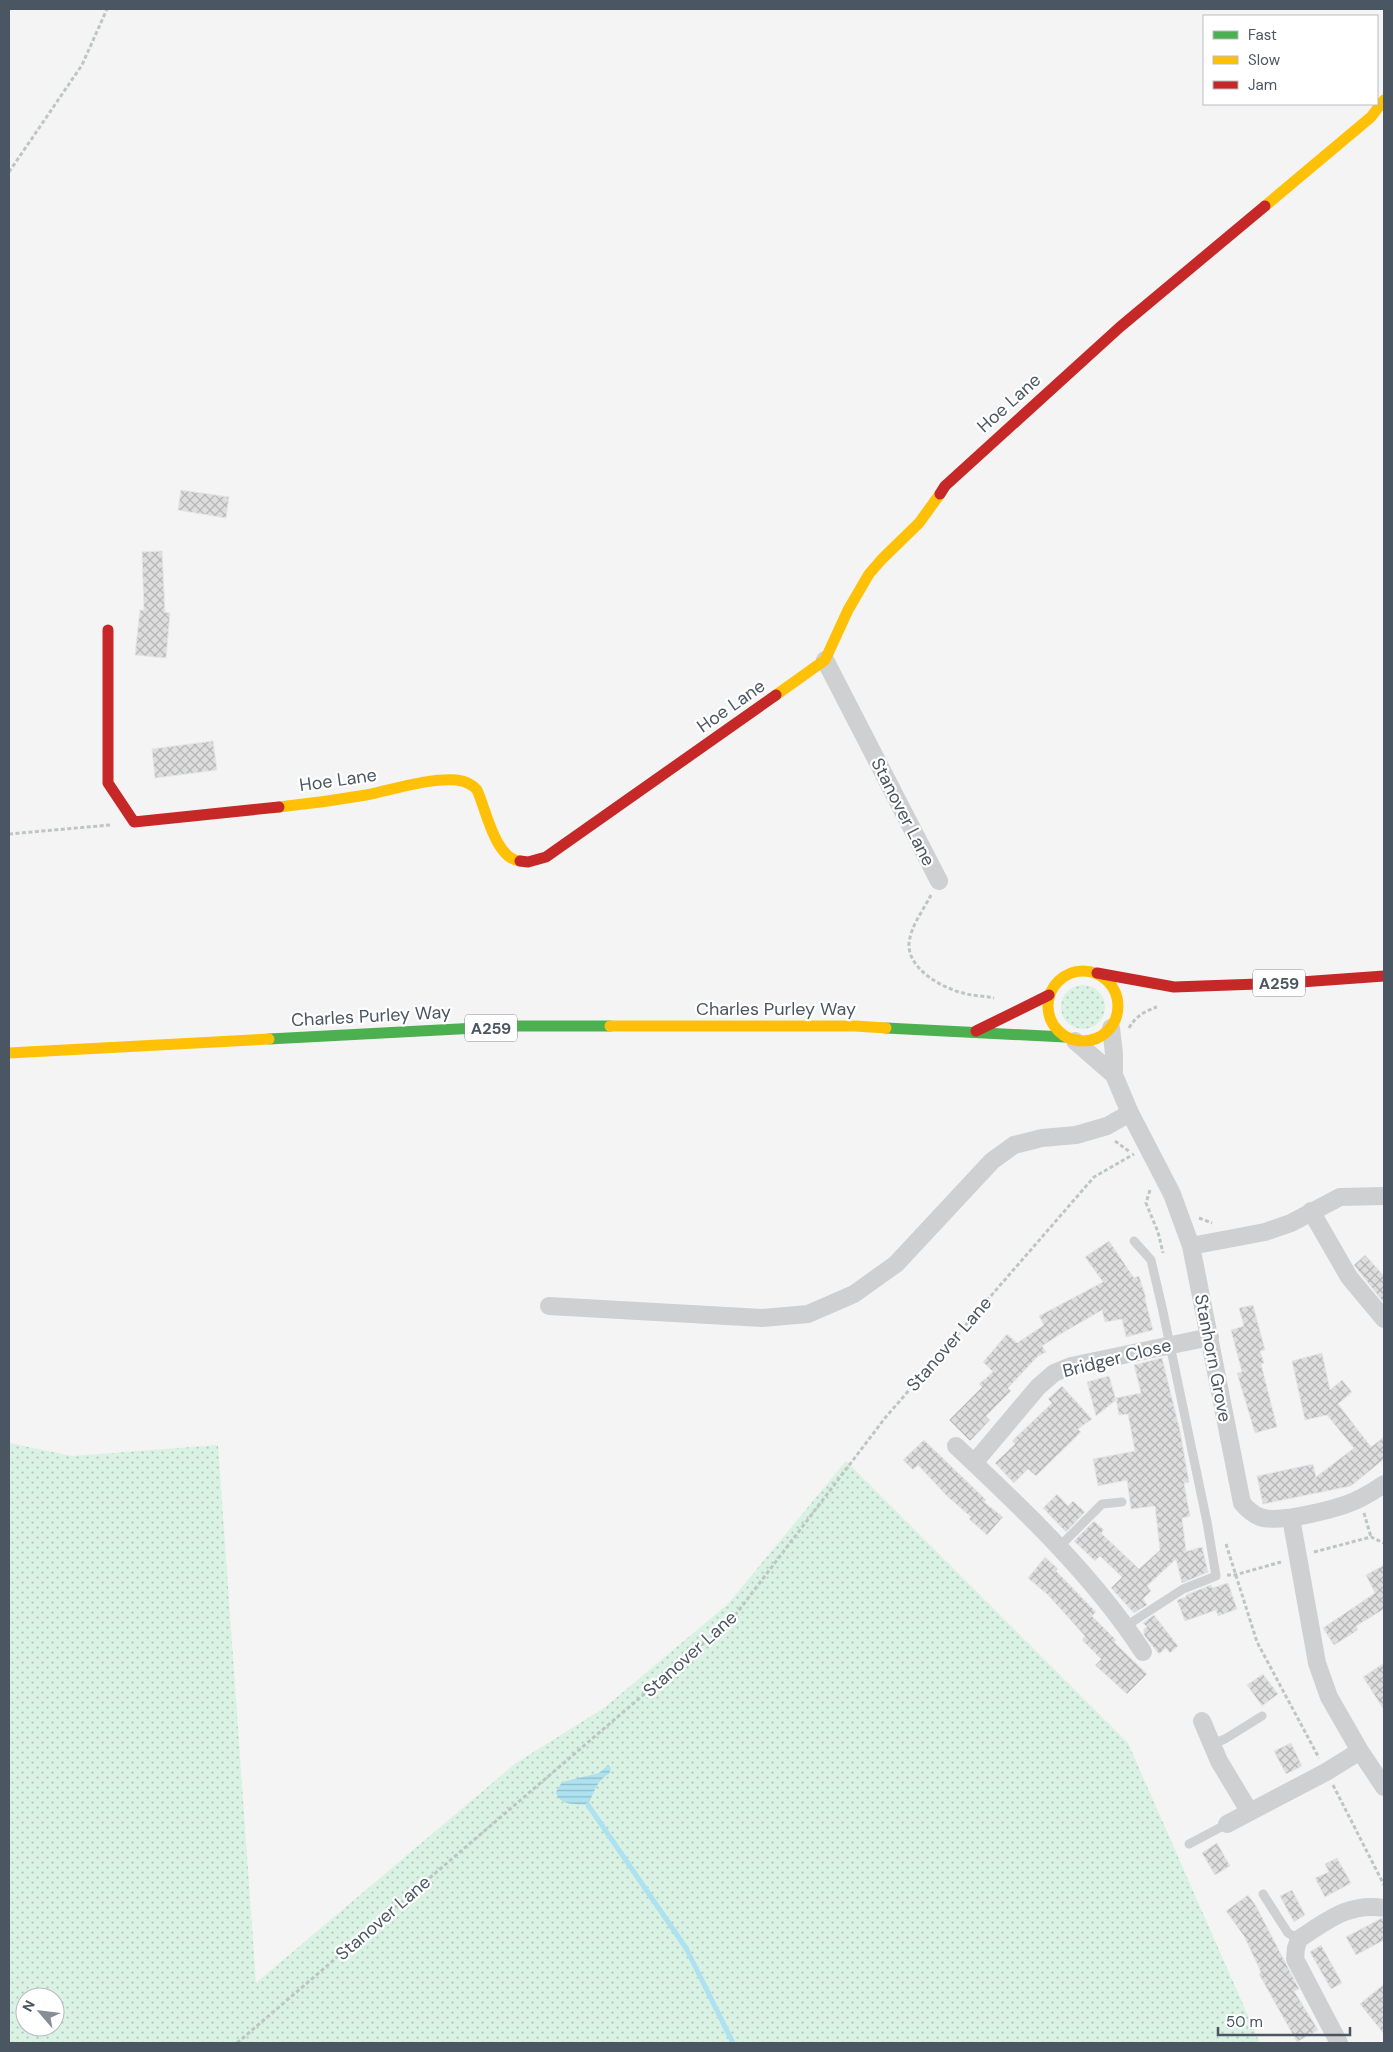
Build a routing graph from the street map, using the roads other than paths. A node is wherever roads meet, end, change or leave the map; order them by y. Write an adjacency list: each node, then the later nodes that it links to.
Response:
1 (1384, 100): 3 (street, Hoe Lane)
2 (108, 630): 3 (street, Hoe Lane)
3 (825, 660): 4 (street, Stanover Lane)
4 (939, 881)
5 (1097, 974): 7 (street, A259); 8 (street); 10 (street)
6 (1384, 976): 7 (street, A259)
7 (1174, 986): 9 (street, A259)
8 (1049, 995): 11 (street, Charles Purley Way / A259); 12 (street)
9 (1150, 997)
10 (1111, 1028): 12 (street); 14 (street, Stanhorn Grove)
11 (974, 1032): 12 (street, Charles Purley Way / A259); 13 (street, Charles Purley Way / A259)
12 (1070, 1039): 14 (street, Stanhorn Grove)
13 (9, 1053)
14 (1114, 1075): 15 (street, Stanhorn Grove)
15 (1130, 1113): 19 (street, Stanhorn Grove); 20 (street)
16 (1384, 1196): 17 (street)
17 (1311, 1211): 19 (street); 21 (street)
18 (1134, 1241): 23 (lane)
19 (1191, 1246): 22 (street, Stanhorn Grove)
20 (549, 1306)
21 (1384, 1319)
22 (1210, 1337): 23 (street, Bridger Close); 28 (street, Stanhorn Grove)
23 (1172, 1345): 25 (street, Bridger Close); 30 (lane)
24 (956, 1446): 25 (street)
25 (974, 1463): 29 (street)
26 (1384, 1484): 28 (street, Stanhorn Grove)
27 (1122, 1502): 29 (lane)
28 (1291, 1518): 35 (street)
29 (1058, 1548): 30 (street)
30 (1126, 1626): 31 (street)
31 (1142, 1652)
32 (1262, 1716): 34 (lane)
33 (1202, 1721): 34 (street)
34 (1212, 1744): 37 (street)
35 (1360, 1751): 36 (street); 37 (street)
36 (1384, 1786)
37 (1249, 1811): 38 (street)
38 (1228, 1824): 39 (lane)
39 (1190, 1844)
40 (1263, 1894): 42 (lane)
41 (1384, 1908): 42 (street)
42 (1299, 1939): 43 (street)
43 (1339, 2043)

